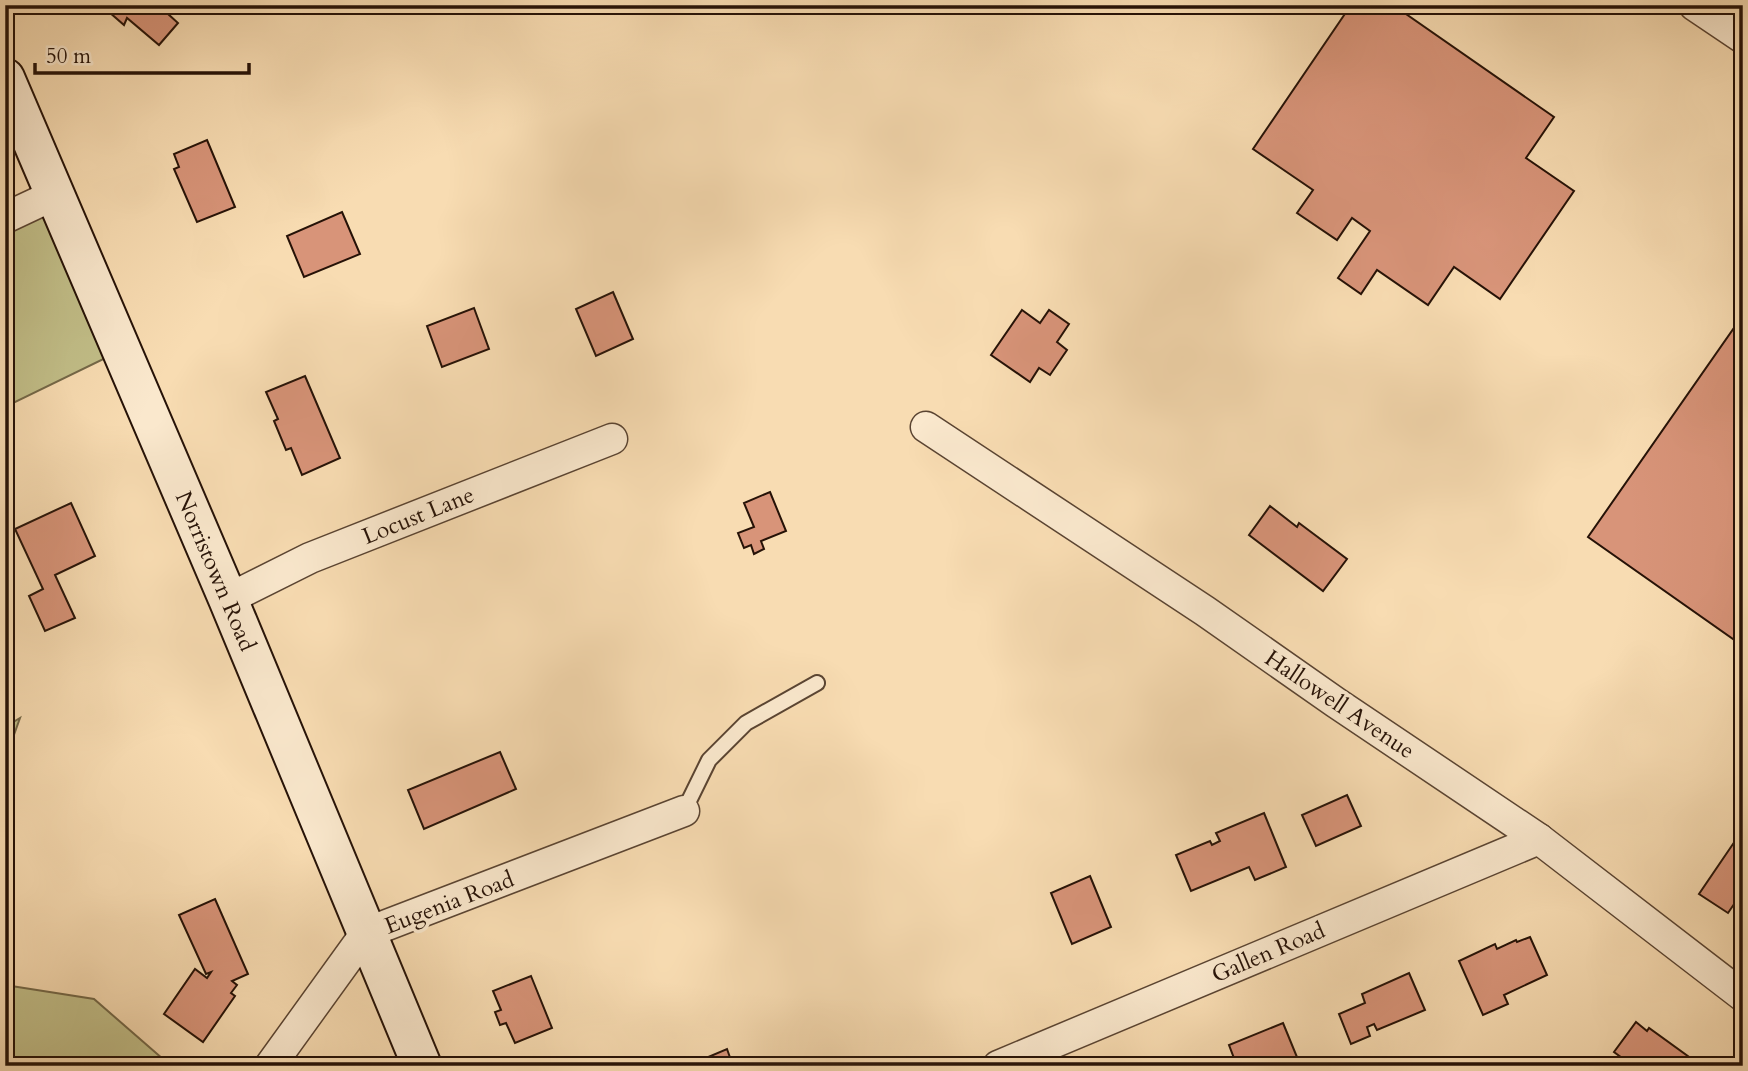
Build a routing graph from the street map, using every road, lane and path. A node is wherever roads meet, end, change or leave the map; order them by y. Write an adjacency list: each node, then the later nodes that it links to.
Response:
1 (1694, 5): 2 (street)
2 (1743, 38)
3 (5, 79): 4 (main road, Norristown Road)
4 (56, 194): 5 (street); 8 (main road, Norristown Road)
5 (5, 218)
6 (926, 427): 11 (street, Hallowell Avenue)
7 (612, 439): 8 (street, Locust Lane)
8 (228, 599): 12 (main road, Norristown Road)
9 (817, 683): 10 (lane)
10 (684, 811): 12 (street, Eugenia Road)
11 (1539, 839): 13 (street, Hallowell Avenue); 16 (street, Gallen Road)
12 (366, 933): 14 (street, Eugenia Road); 15 (main road, Norristown Road)
13 (1743, 996)
14 (270, 1066)
15 (422, 1066)
16 (998, 1066)

